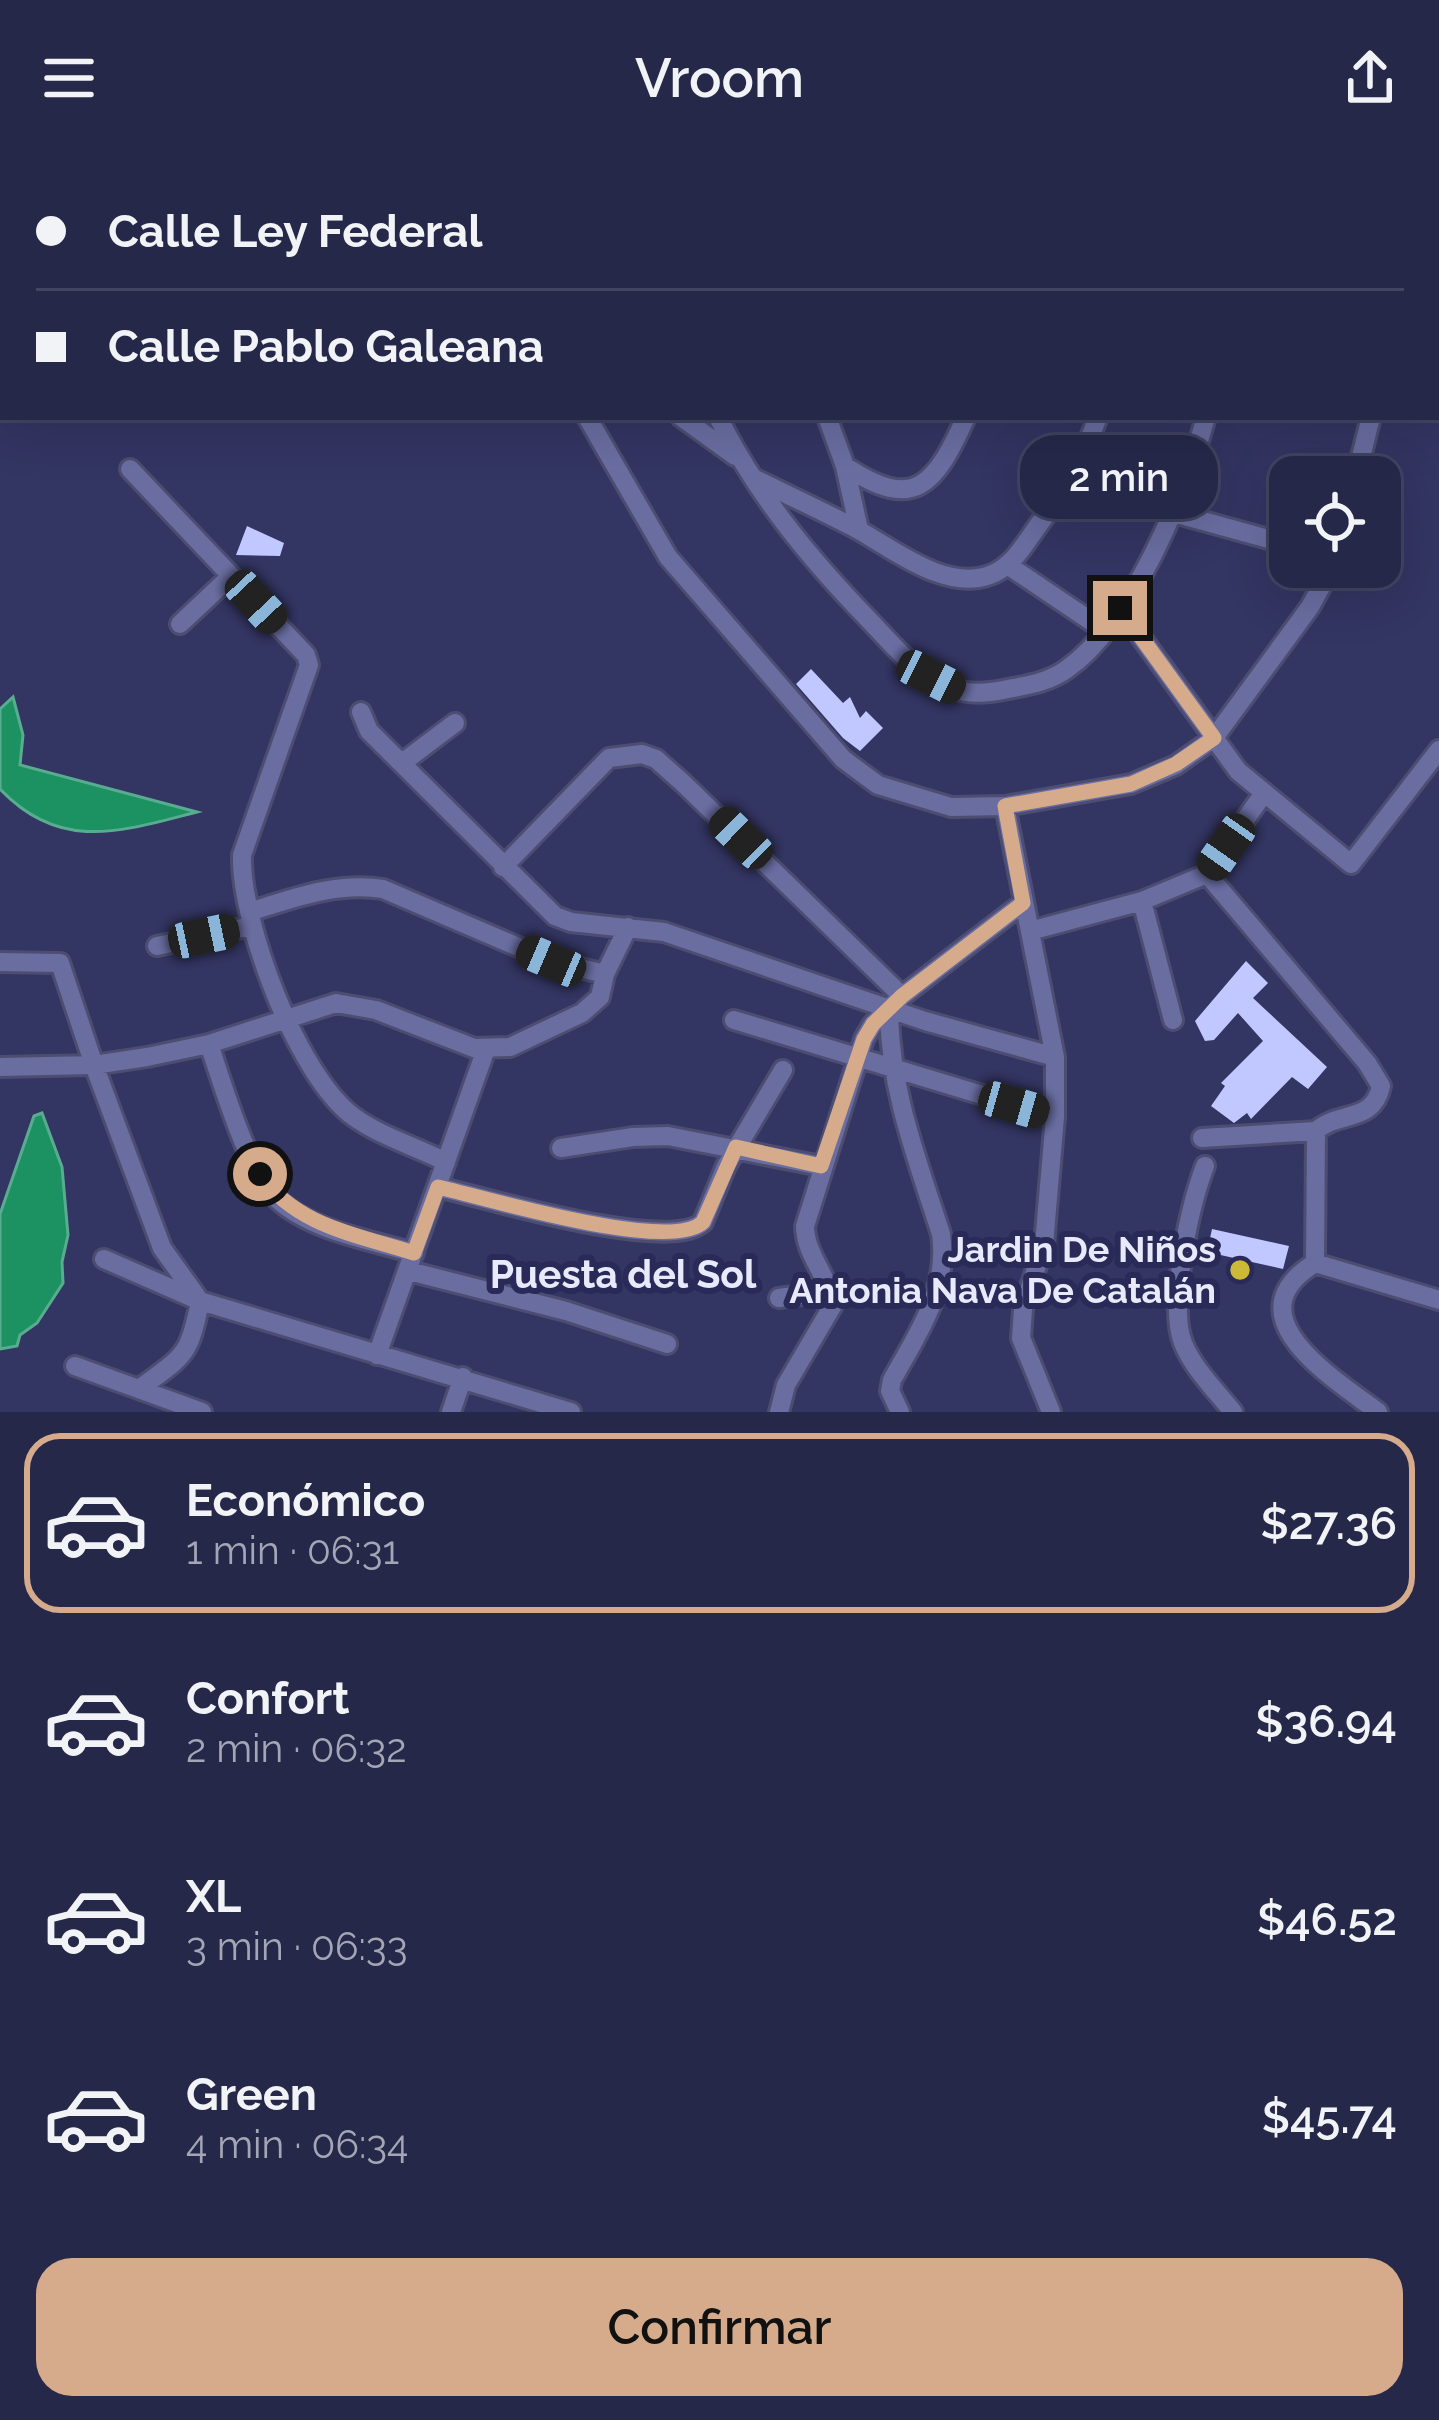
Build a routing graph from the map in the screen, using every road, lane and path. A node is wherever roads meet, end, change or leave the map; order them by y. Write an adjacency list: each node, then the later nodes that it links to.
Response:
1 (589, 420): 31 (street)
2 (685, 420): 10 (street)
3 (720, 420): 10 (street)
4 (828, 420): 11 (street)
5 (964, 420): 11 (street)
6 (1097, 420): 17 (street)
7 (1205, 420): 14 (street)
8 (1370, 420): 9 (street)
9 (1361, 456)
10 (740, 459): 13 (street)
11 (845, 466): 15 (street)
12 (130, 469): 18 (street)
13 (751, 477): 15 (street); 22 (street)
14 (1174, 513): 16 (street); 20 (street)
15 (859, 530): 17 (street)
16 (1269, 539)
17 (1009, 566): 22 (street)
18 (230, 576): 21 (street); 36 (street)
19 (1321, 588): 25 (street)
20 (1120, 608): 22 (street); 25 (street)
21 (180, 624)
22 (1104, 630)
23 (361, 712): 27 (street)
24 (455, 723): 27 (street)
25 (1214, 738): 30 (street); 31 (street)
26 (1439, 750): 28 (street)
27 (402, 763): 32 (street)
28 (1423, 773): 29 (street); 30 (street)
29 (1439, 789)
30 (1264, 793): 33 (street)
31 (1005, 806): 35 (street)
32 (503, 867): 37 (street); 42 (street)
33 (1207, 874): 34 (street); 55 (street)
34 (1142, 902): 38 (street); 45 (street)
35 (1023, 903): 38 (street); 42 (street)
36 (250, 919): 39 (street); 41 (street); 43 (street)
37 (628, 928): 41 (street); 42 (street)
38 (1030, 932): 49 (street)
39 (157, 946)
40 (0, 962): 50 (street)
41 (605, 974): 47 (street)
42 (896, 1002): 48 (street); 49 (street); 53 (street)
43 (285, 1018): 46 (street); 47 (street); 59 (street)
44 (734, 1020): 48 (street)
45 (1173, 1021)
46 (209, 1044): 50 (street); 64 (street)
47 (486, 1049): 59 (street)
48 (857, 1057): 53 (street); 60 (street)
49 (1054, 1057): 54 (street)
50 (94, 1065): 51 (street); 69 (street)
51 (0, 1067)
52 (784, 1070): 58 (street)
53 (892, 1070): 54 (street); 79 (street)
54 (1055, 1117): 80 (street)
55 (1316, 1131): 56 (street); 65 (street)
56 (1202, 1138)
57 (561, 1148): 58 (street)
58 (734, 1151): 60 (street); 62 (street)
59 (446, 1162): 62 (street)
60 (821, 1166): 66 (street)
61 (1205, 1166): 81 (street)
62 (438, 1187): 64 (street)
63 (104, 1259): 69 (street)
64 (412, 1262): 70 (street); 71 (street)
65 (1315, 1263): 68 (street); 82 (street)
66 (831, 1292): 67 (street); 78 (street)
67 (779, 1298)
68 (1439, 1300)
69 (200, 1301): 71 (street); 74 (street)
70 (667, 1344)
71 (377, 1355): 73 (street)
72 (75, 1366): 74 (street)
73 (463, 1377): 76 (street); 77 (street)
74 (139, 1389): 75 (street)
75 (202, 1412)
76 (451, 1412)
77 (572, 1412)
78 (779, 1412)
79 (900, 1412)
80 (1052, 1412)
81 (1233, 1412)
82 (1378, 1412)

